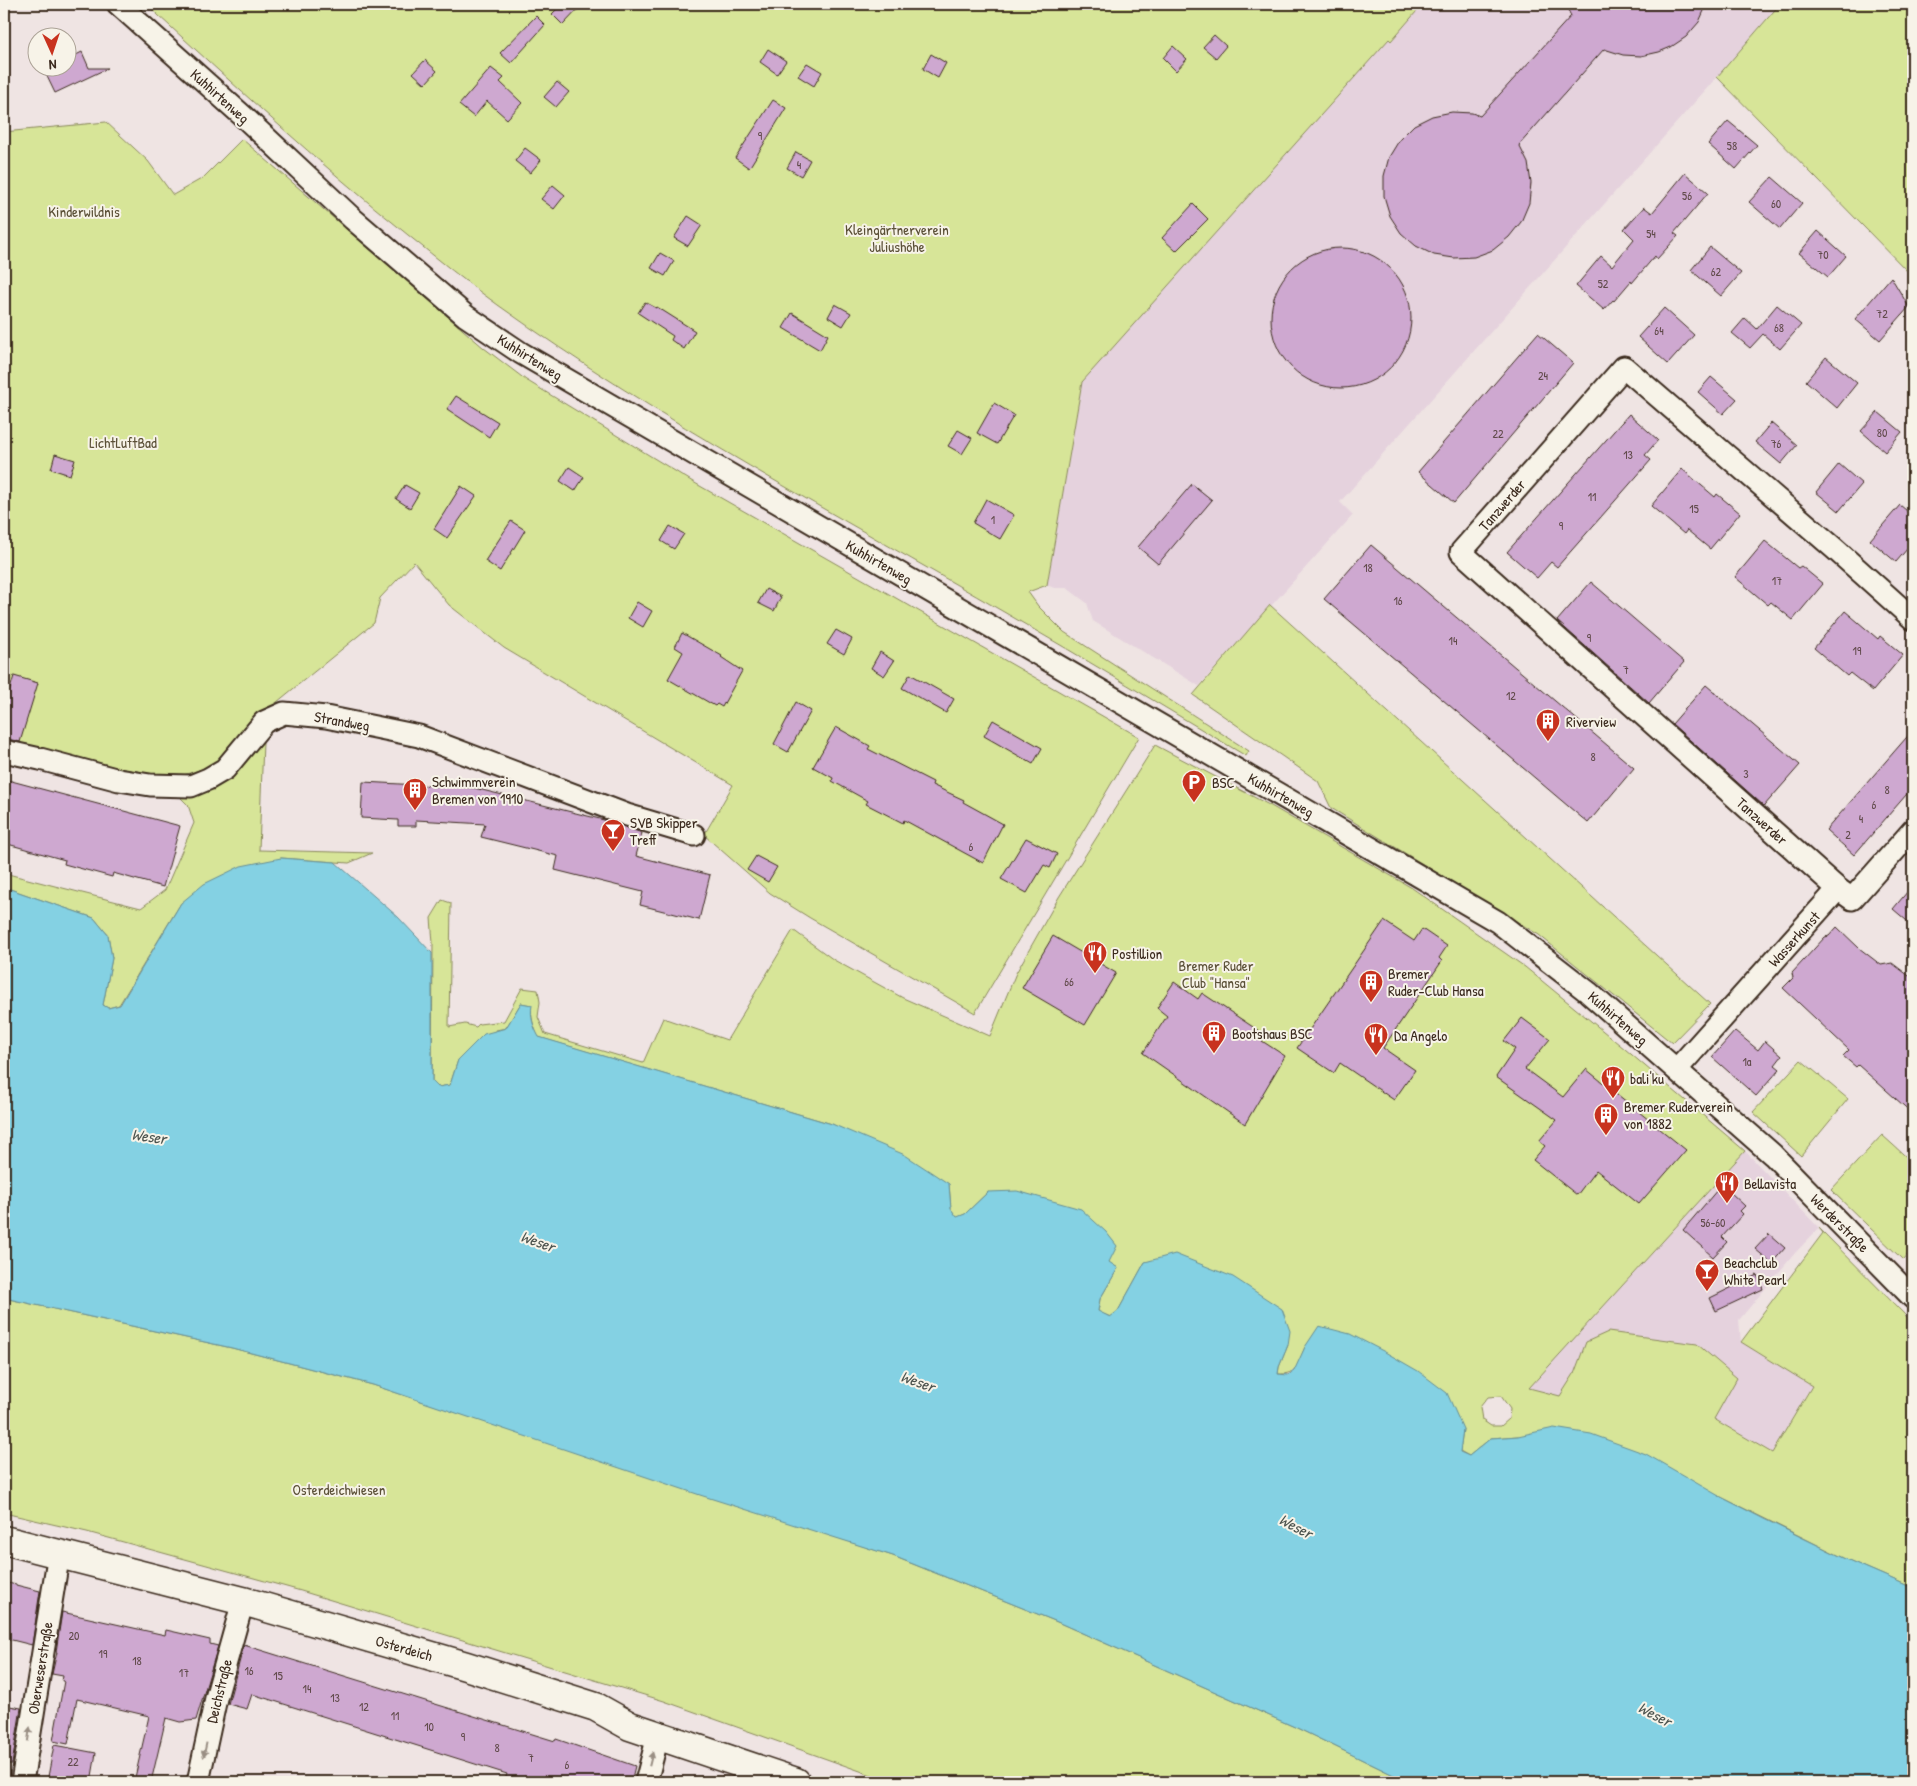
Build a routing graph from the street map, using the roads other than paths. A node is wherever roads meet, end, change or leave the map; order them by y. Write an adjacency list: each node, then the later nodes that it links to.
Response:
1 (118, 4): 7 (street, Kuhhirtenweg)
2 (1913, 619): 6 (street, Tanzwerder)
3 (4, 751): 5 (street, Strandweg)
4 (1913, 830): 6 (street)
5 (694, 835)
6 (1838, 889): 7 (street, Wasserkunst)
7 (1677, 1069): 8 (street, Werderstraße)
8 (1912, 1293)
9 (4, 1540): 10 (main road, Osterdeich)
10 (59, 1553): 11 (main road, Osterdeich); 13 (street, Oberweserstraße, one-way to 10)
11 (243, 1601): 12 (main road, Osterdeich); 14 (street, Deichstraße, one-way to 14)
12 (658, 1736): 15 (street, one-way to 12); 16 (main road, Osterdeich)
13 (22, 1782)
14 (198, 1782)
15 (646, 1782)
16 (796, 1782)

